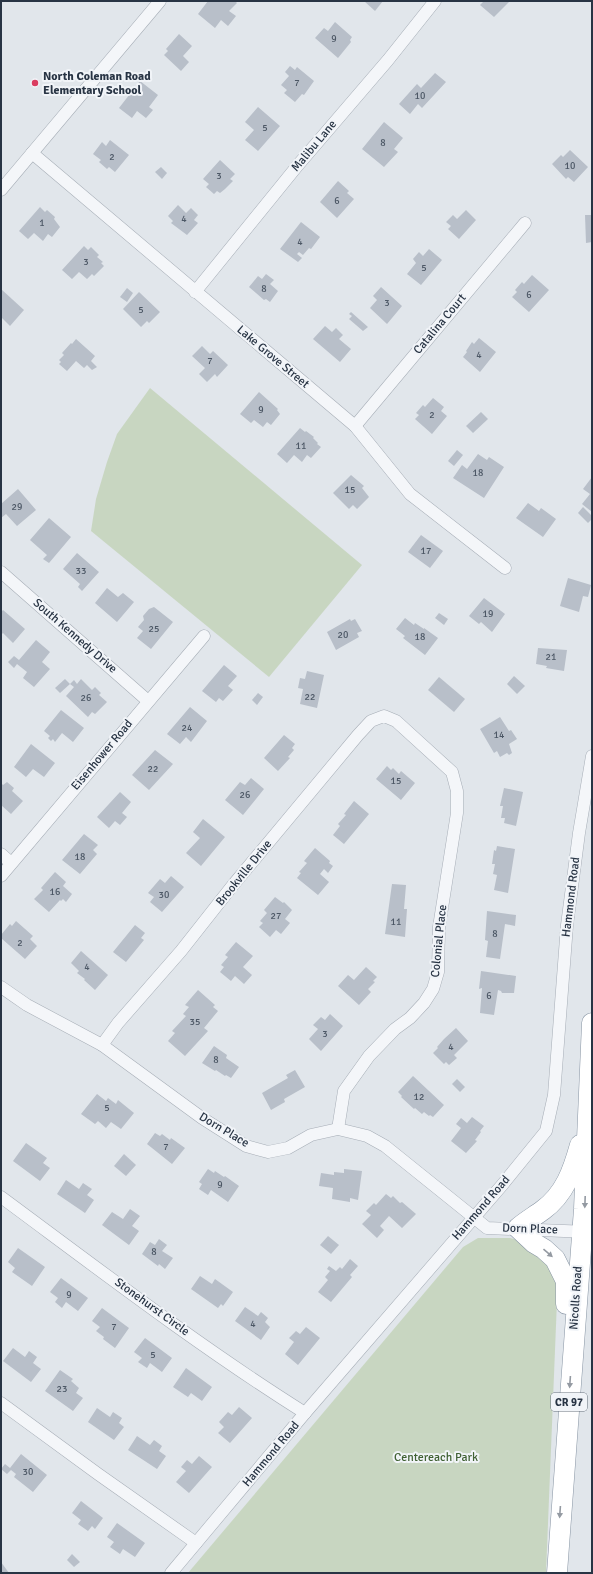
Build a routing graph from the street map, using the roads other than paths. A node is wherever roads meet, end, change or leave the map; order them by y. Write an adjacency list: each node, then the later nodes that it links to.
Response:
1 (160, 1): 3 (street)
2 (435, 1): 6 (street, Malibu Lane)
3 (32, 153): 4 (street); 6 (street, Lake Grove Street)
4 (1, 190)
5 (525, 223): 7 (street, Catalina Court)
6 (195, 292): 7 (street, Lake Grove Street)
7 (355, 426): 8 (street, Lake Grove Street)
8 (505, 568)
9 (1, 572): 11 (street, South Kennedy Drive)
10 (204, 636): 11 (street, Eisenhower Road)
11 (148, 701): 15 (street, Eisenhower Road)
12 (396, 721): 19 (street, Brookville Drive); 21 (street, Colonial Place)
13 (592, 756): 23 (street, Hammond Road)
14 (1, 854): 15 (street)
15 (11, 863): 16 (street, Eisenhower Road)
16 (1, 876)
17 (1, 987): 19 (street, Dorn Place)
18 (592, 1023): 20 (highway, Nicolls Road / CR 97)
19 (102, 1045): 21 (street, Dorn Place)
20 (588, 1120): 24 (highway); 25 (highway, Nicolls Road / CR 97, one-way to 25)
21 (338, 1129): 23 (street, Dorn Place)
22 (1, 1197): 28 (street, Stonehurst Circle)
23 (473, 1218): 24 (street, Dorn Place); 28 (street, Hammond Road)
24 (518, 1228): 25 (street, Dorn Place); 26 (highway, one-way to 26)
25 (587, 1232): 26 (highway, Nicolls Road / CR 97)
26 (572, 1356): 31 (highway, Nicolls Road / CR 97, one-way to 31)
27 (1, 1403): 29 (street)
28 (306, 1413): 29 (street, Hammond Road)
29 (196, 1543): 30 (street, Hammond Road)
30 (171, 1573)
31 (556, 1573)

